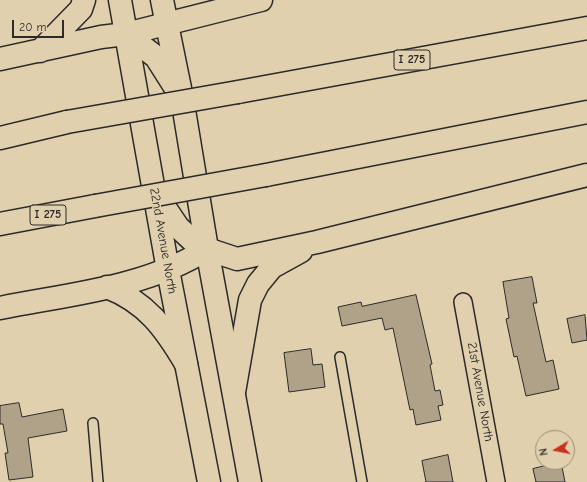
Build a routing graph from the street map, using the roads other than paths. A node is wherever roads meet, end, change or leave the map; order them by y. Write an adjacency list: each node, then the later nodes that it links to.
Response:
1 (84, 0): 8 (main road)
2 (120, 0): 7 (main road, 22nd Avenue North)
3 (162, 0): 5 (main road)
4 (261, 0): 5 (main road)
5 (167, 24): 7 (main road); 10 (main road)
6 (587, 28): 12 (main road, I 275, bridge)
7 (126, 34): 8 (main road); 10 (main road); 14 (main road, 22nd Avenue North)
8 (40, 50): 9 (main road)
9 (0, 59)
10 (182, 98): 17 (main road)
11 (587, 112): 15 (main road, I 275, bridge)
12 (0, 138)
13 (587, 175): 16 (main road)
14 (153, 190): 17 (main road); 18 (main road, 22nd Avenue North)
15 (0, 224)
16 (317, 242): 17 (main road); 24 (main road)
17 (207, 249): 18 (main road); 24 (main road)
18 (168, 270): 19 (main road); 23 (main road, 22nd Avenue North)
19 (107, 287): 21 (main road); 23 (main road)
20 (463, 302): 30 (street, 21st Avenue North)
21 (0, 308)
22 (340, 357): 29 (lane)
23 (186, 364): 27 (main road, 22nd Avenue North)
24 (234, 392): 28 (main road)
25 (93, 423): 26 (lane)
26 (98, 482)
27 (209, 482)
28 (250, 482)
29 (362, 482)
30 (496, 482)

